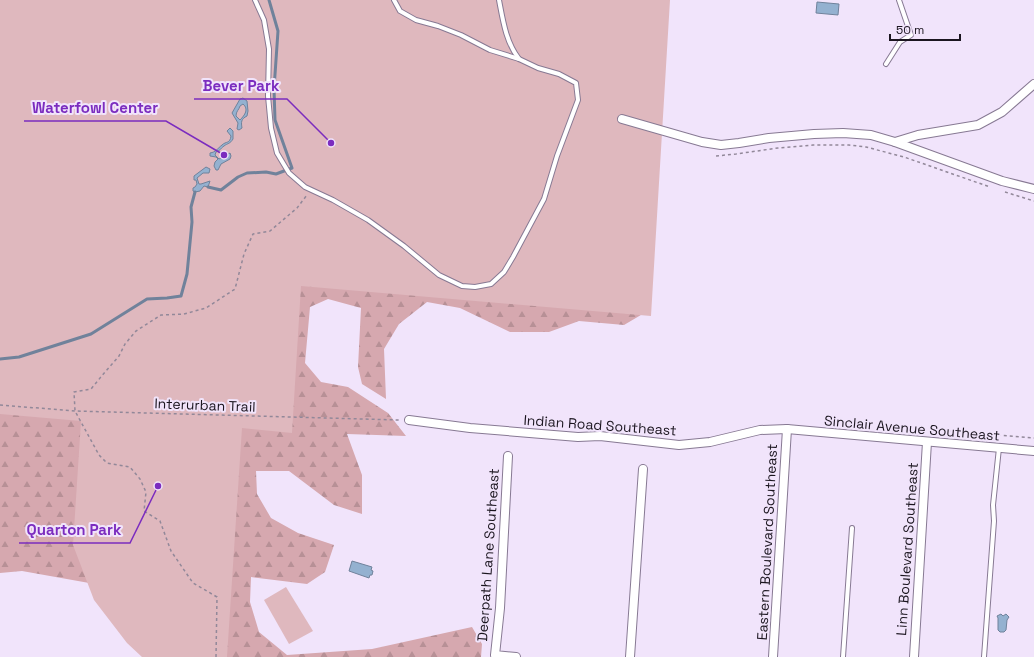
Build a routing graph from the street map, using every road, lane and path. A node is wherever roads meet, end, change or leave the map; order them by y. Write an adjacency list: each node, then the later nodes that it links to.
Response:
1 (255, 0): 13 (lane)
2 (394, 0): 5 (lane)
3 (499, 0): 5 (lane)
4 (899, 0): 6 (lane)
5 (519, 60): 13 (lane)
6 (886, 64)
7 (1034, 84): 9 (street)
8 (622, 118): 9 (street)
9 (895, 142): 12 (street)
10 (716, 156): 11 (path)
11 (991, 187)
12 (1034, 189)
13 (311, 190): 17 (path)
14 (998, 190): 15 (path)
15 (1034, 200)
16 (0, 405): 17 (path, Interurban Trail)
17 (76, 411): 18 (path, Interurban Trail); 28 (path)
18 (409, 420): 19 (street, Indian Road Southeast)
19 (787, 429): 22 (street, Sinclair Avenue Southeast); 31 (street, Eastern Boulevard Southeast)
20 (938, 430): 21 (path)
21 (1034, 438)
22 (927, 442): 23 (street, Sinclair Avenue Southeast); 33 (street, Linn Boulevard Southeast)
23 (999, 448): 24 (street, Sinclair Avenue Southeast); 34 (lane)
24 (1034, 451)
25 (508, 456): 29 (street, Deerpath Lane Southeast)
26 (643, 469): 30 (street)
27 (852, 528): 32 (lane)
28 (216, 657)
29 (516, 657)
30 (630, 657)
31 (773, 657)
32 (843, 657)
33 (914, 657)
34 (984, 657)

